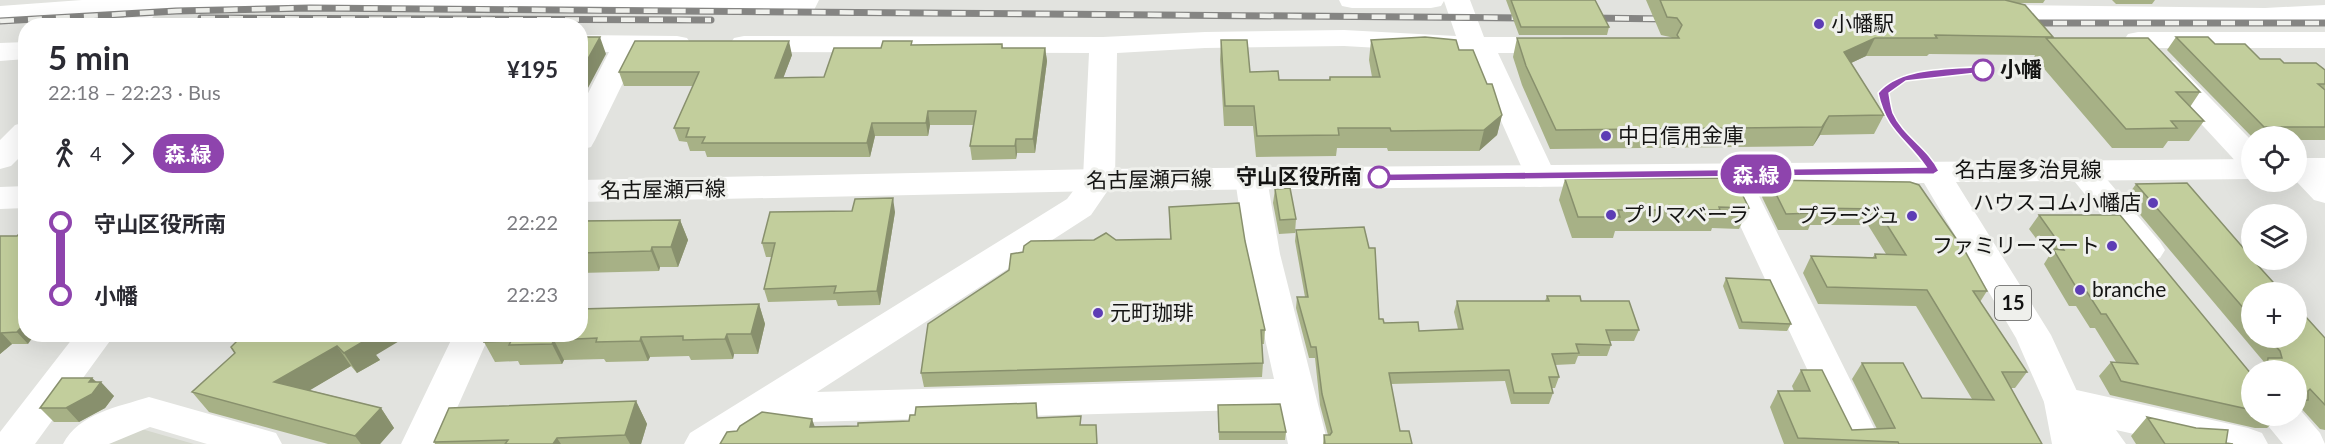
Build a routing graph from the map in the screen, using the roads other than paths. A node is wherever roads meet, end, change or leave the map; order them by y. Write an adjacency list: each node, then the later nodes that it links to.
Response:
1 (806, 0): 7 (street)
2 (1352, 0): 3 (street)
3 (1431, 0)
4 (1457, 0): 16 (street)
5 (1980, 0): 8 (street)
6 (152, 2): 7 (street); 10 (street); 11 (street)
7 (650, 2)
8 (2103, 7): 9 (street)
9 (2325, 13)
10 (0, 14)
11 (137, 18)
12 (2325, 40): 22 (street)
13 (588, 43): 14 (street)
14 (628, 43): 15 (street); 20 (street)
15 (1103, 45): 16 (street); 31 (street)
16 (1473, 45): 17 (street); 29 (street)
17 (1589, 45)
18 (18, 51): 19 (street)
19 (0, 52)
20 (588, 124)
21 (18, 140): 23 (street)
22 (2241, 148)
23 (0, 159)
24 (1932, 167): 27 (street, 名古屋多治見線); 28 (street, 名古屋瀬戸線); 41 (street, 名古屋多治見線 / 15)
25 (2308, 168): 33 (street)
26 (2241, 169): 27 (street, 名古屋多治見線)
27 (2082, 170): 36 (street)
28 (1732, 174): 29 (street, 名古屋瀬戸線); 49 (street)
29 (1540, 176): 30 (street, 名古屋瀬戸線)
30 (1251, 179): 31 (street, 名古屋瀬戸線); 39 (street)
31 (1099, 180): 32 (street, 名古屋瀬戸線); 40 (street)
32 (588, 191)
33 (2325, 192)
34 (18, 197): 35 (street)
35 (0, 198)
36 (2165, 271)
37 (91, 342): 43 (street)
38 (468, 342): 46 (street)
39 (1297, 392): 40 (street); 48 (street)
40 (776, 399): 47 (street)
41 (2063, 402): 50 (street, 名古屋多治見線 / 15); 51 (street); 52 (street)
42 (2291, 426): 53 (street)
43 (13, 444)
44 (82, 444): 45 (street)
45 (262, 444)
46 (421, 444)
47 (704, 444)
48 (1308, 444)
49 (1862, 444)
50 (2072, 444)
51 (2106, 444)
52 (2248, 444)
53 (2306, 444)

